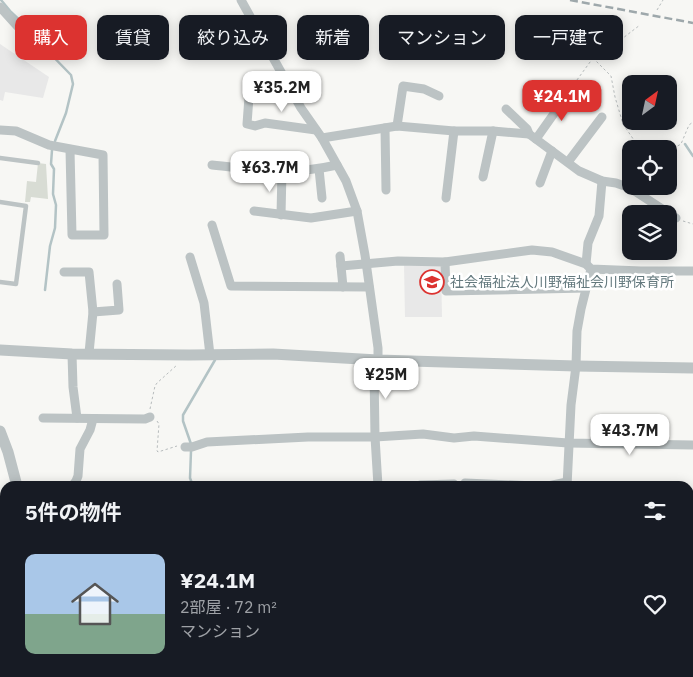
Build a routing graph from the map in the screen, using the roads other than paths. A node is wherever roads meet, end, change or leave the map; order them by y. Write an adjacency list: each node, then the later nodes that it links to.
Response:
1 (241, 0): 14 (street)
2 (0, 7): 3 (street)
3 (15, 24)
4 (570, 91): 15 (street)
5 (439, 96): 9 (street)
6 (249, 97): 14 (street)
7 (506, 109): 15 (street)
8 (602, 117): 19 (street)
9 (397, 126): 10 (street); 12 (street)
10 (385, 128): 14 (street); 28 (street)
11 (0, 130): 16 (street)
12 (454, 131): 13 (street); 30 (street)
13 (493, 131): 15 (street); 25 (street)
14 (319, 134): 22 (street)
15 (532, 136): 17 (street)
16 (70, 150): 16 (street)
17 (552, 151): 19 (street); 27 (street)
18 (0, 158): 20 (lane)
19 (568, 162): 26 (street)
20 (38, 163)
21 (212, 165): 24 (street)
22 (337, 166): 23 (street); 34 (street)
23 (319, 169): 24 (street); 29 (street)
24 (282, 171): 35 (street)
25 (483, 177)
26 (602, 181): 32 (street); 42 (street)
27 (540, 183)
28 (386, 190)
29 (322, 198)
30 (446, 198)
31 (0, 202): 45 (lane)
32 (656, 205)
33 (254, 211): 35 (street)
34 (357, 211): 35 (street); 40 (street)
35 (281, 215)
36 (212, 225): 48 (street)
37 (340, 256): 41 (street)
38 (190, 257): 54 (street)
39 (445, 262): 40 (street); 42 (street); 49 (street)
40 (366, 264): 41 (street); 47 (street)
41 (341, 266): 48 (street)
42 (588, 267): 43 (street); 49 (street)
43 (693, 271)
44 (64, 272): 50 (street)
45 (0, 282)
46 (117, 284): 50 (street)
47 (369, 287): 48 (street); 55 (street)
48 (343, 288)
49 (586, 288): 56 (street)
50 (93, 312): 52 (street)
51 (0, 350): 53 (street)
52 (90, 353): 53 (street); 54 (street)
53 (72, 354): 60 (street)
54 (210, 355): 55 (street)
55 (378, 360): 56 (street); 63 (street)
56 (576, 366): 57 (street); 64 (street)
57 (693, 368)
58 (150, 417): 61 (street)
59 (42, 418): 60 (street)
60 (77, 418): 61 (street)
61 (93, 419): 68 (street)
62 (0, 431): 67 (street)
63 (375, 437): 64 (street); 66 (street); 69 (street)
64 (568, 443): 65 (street); 70 (street)
65 (693, 445)
66 (185, 447)
67 (16, 481)
68 (76, 481)
69 (378, 481)
70 (567, 481)

